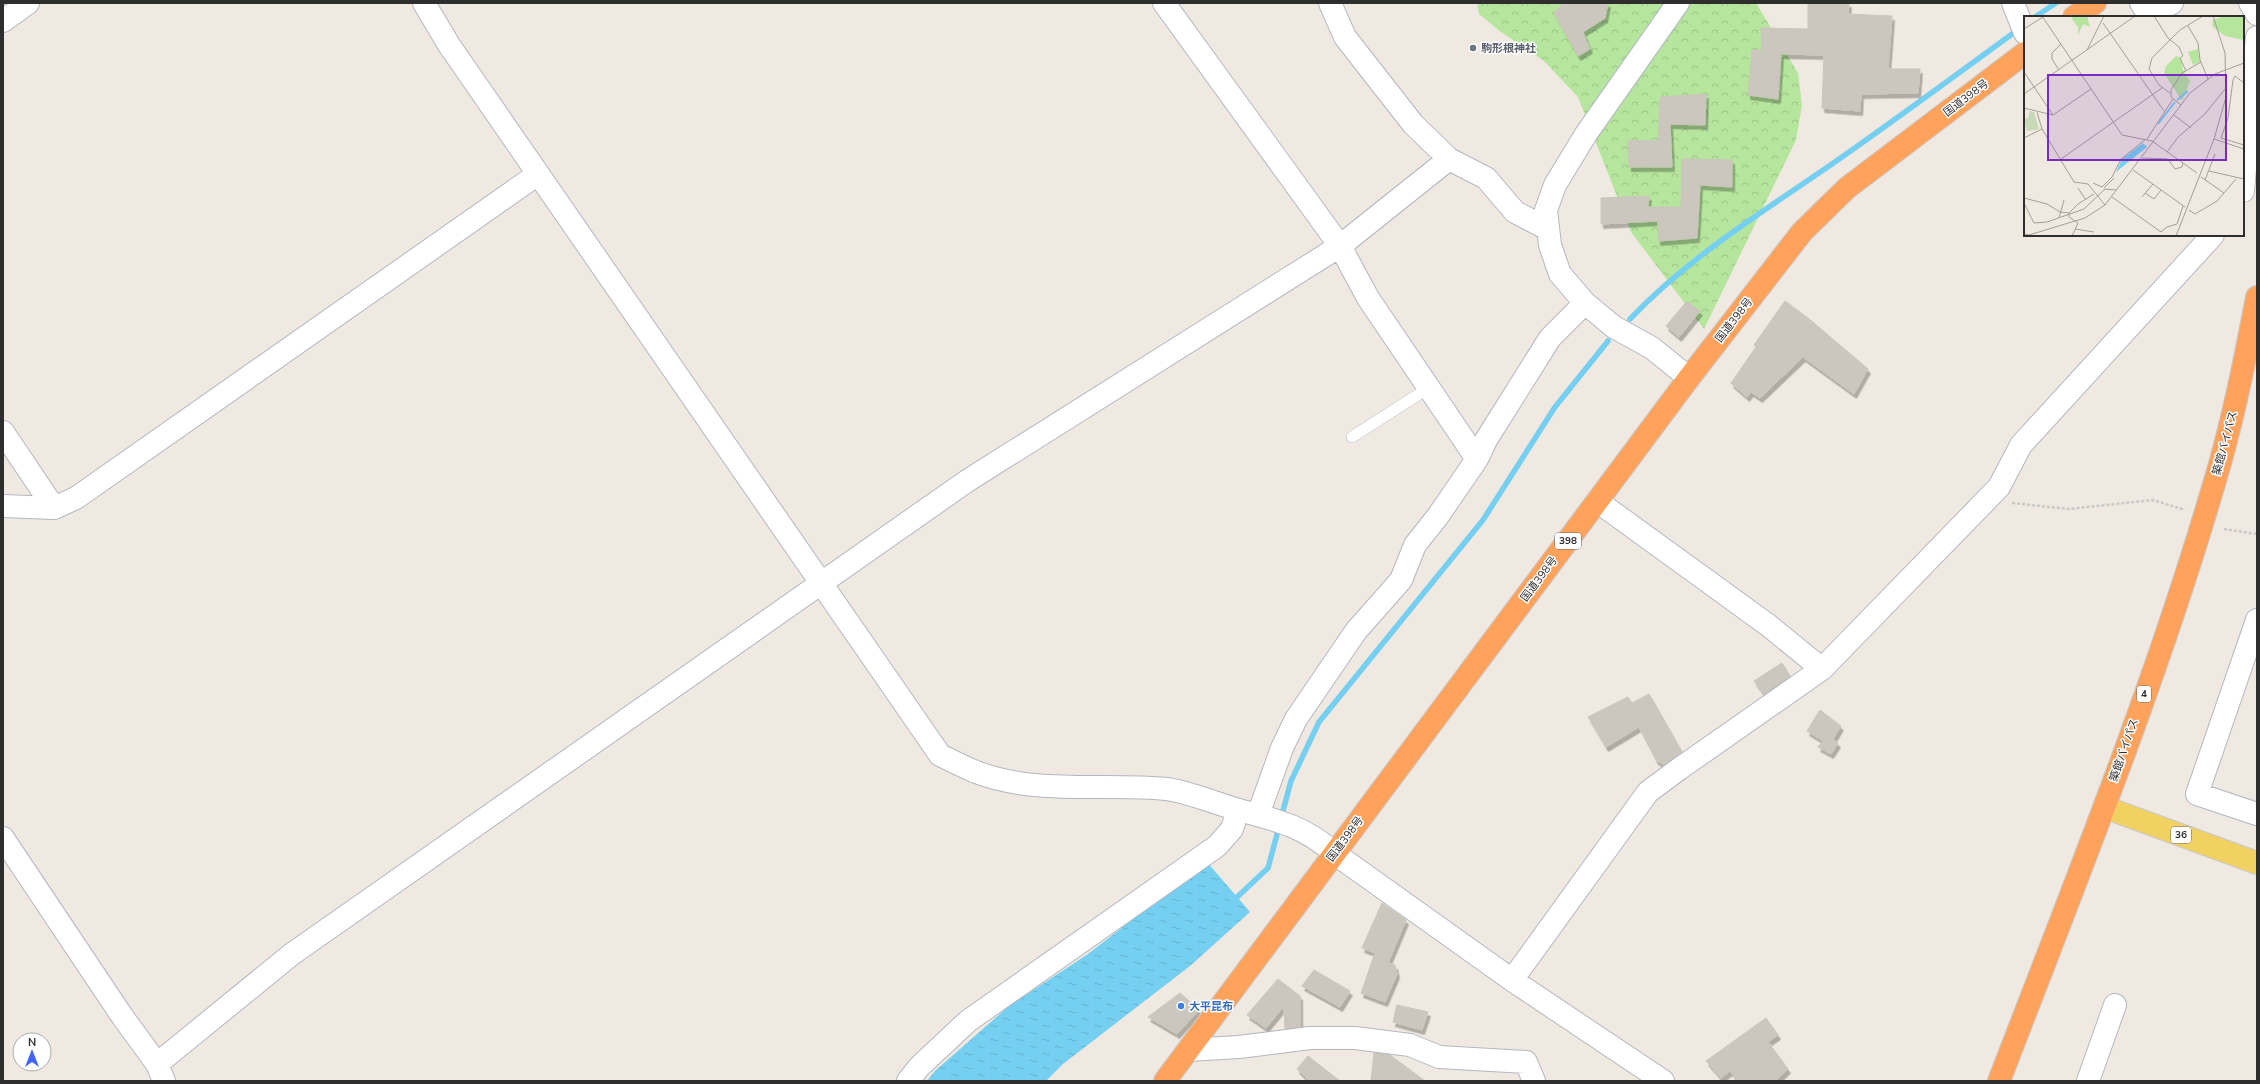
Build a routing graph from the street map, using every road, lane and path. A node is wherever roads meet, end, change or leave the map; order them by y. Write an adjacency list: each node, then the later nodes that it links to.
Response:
1 (28, 3): 13 (street)
2 (424, 3): 18 (street)
3 (1164, 3): 22 (street)
4 (1330, 3): 17 (street)
5 (1678, 3): 20 (street)
6 (2095, 3): 12 (highway)
7 (2141, 3): 8 (street)
8 (2172, 3)
9 (2250, 3): 11 (street)
10 (2014, 5): 14 (street)
11 (2257, 14)
12 (2076, 16)
13 (3, 20)
14 (2024, 30)
15 (2257, 37): 19 (street)
16 (2024, 54): 25 (highway, 国道398号 / 398)
17 (1448, 159): 20 (street); 22 (street)
18 (538, 174): 33 (street); 37 (street)
19 (2244, 180)
20 (1548, 229): 24 (street)
21 (2212, 236): 31 (street)
22 (1340, 246): 26 (street); 37 (street)
23 (2257, 296): 40 (highway, 築館バイパス / 4)
24 (1585, 303): 25 (street); 29 (street)
25 (1689, 378): 30 (highway, 国道398号 / 398)
26 (1430, 388): 28 (lane); 29 (street)
27 (3, 432): 33 (street)
28 (1352, 437)
29 (1476, 459): 41 (street)
30 (1597, 501): 39 (street); 44 (highway, 国道398号 / 398)
31 (1982, 505): 34 (path); 39 (street)
32 (3, 506): 33 (street)
33 (54, 508)
34 (2185, 511)
35 (2224, 529): 36 (path)
36 (2257, 534)
37 (821, 584): 41 (street); 49 (street)
38 (2257, 620): 42 (street)
39 (1822, 669): 46 (street)
40 (2104, 807): 45 (main road, 36); 54 (highway, 築館バイパス / 4)
41 (1255, 814): 44 (street); 50 (street)
42 (2257, 814)
43 (3, 838): 49 (street)
44 (1334, 853): 46 (street); 48 (highway, 国道398号 / 398)
45 (2257, 863)
46 (1512, 980): 53 (street)
47 (2115, 1005): 55 (street)
48 (1188, 1050): 51 (highway, 国道398号 / 398); 52 (street)
49 (161, 1072)
50 (908, 1081)
51 (1165, 1081)
52 (1534, 1081)
53 (1663, 1081)
54 (1999, 1081)
55 (2088, 1081)

